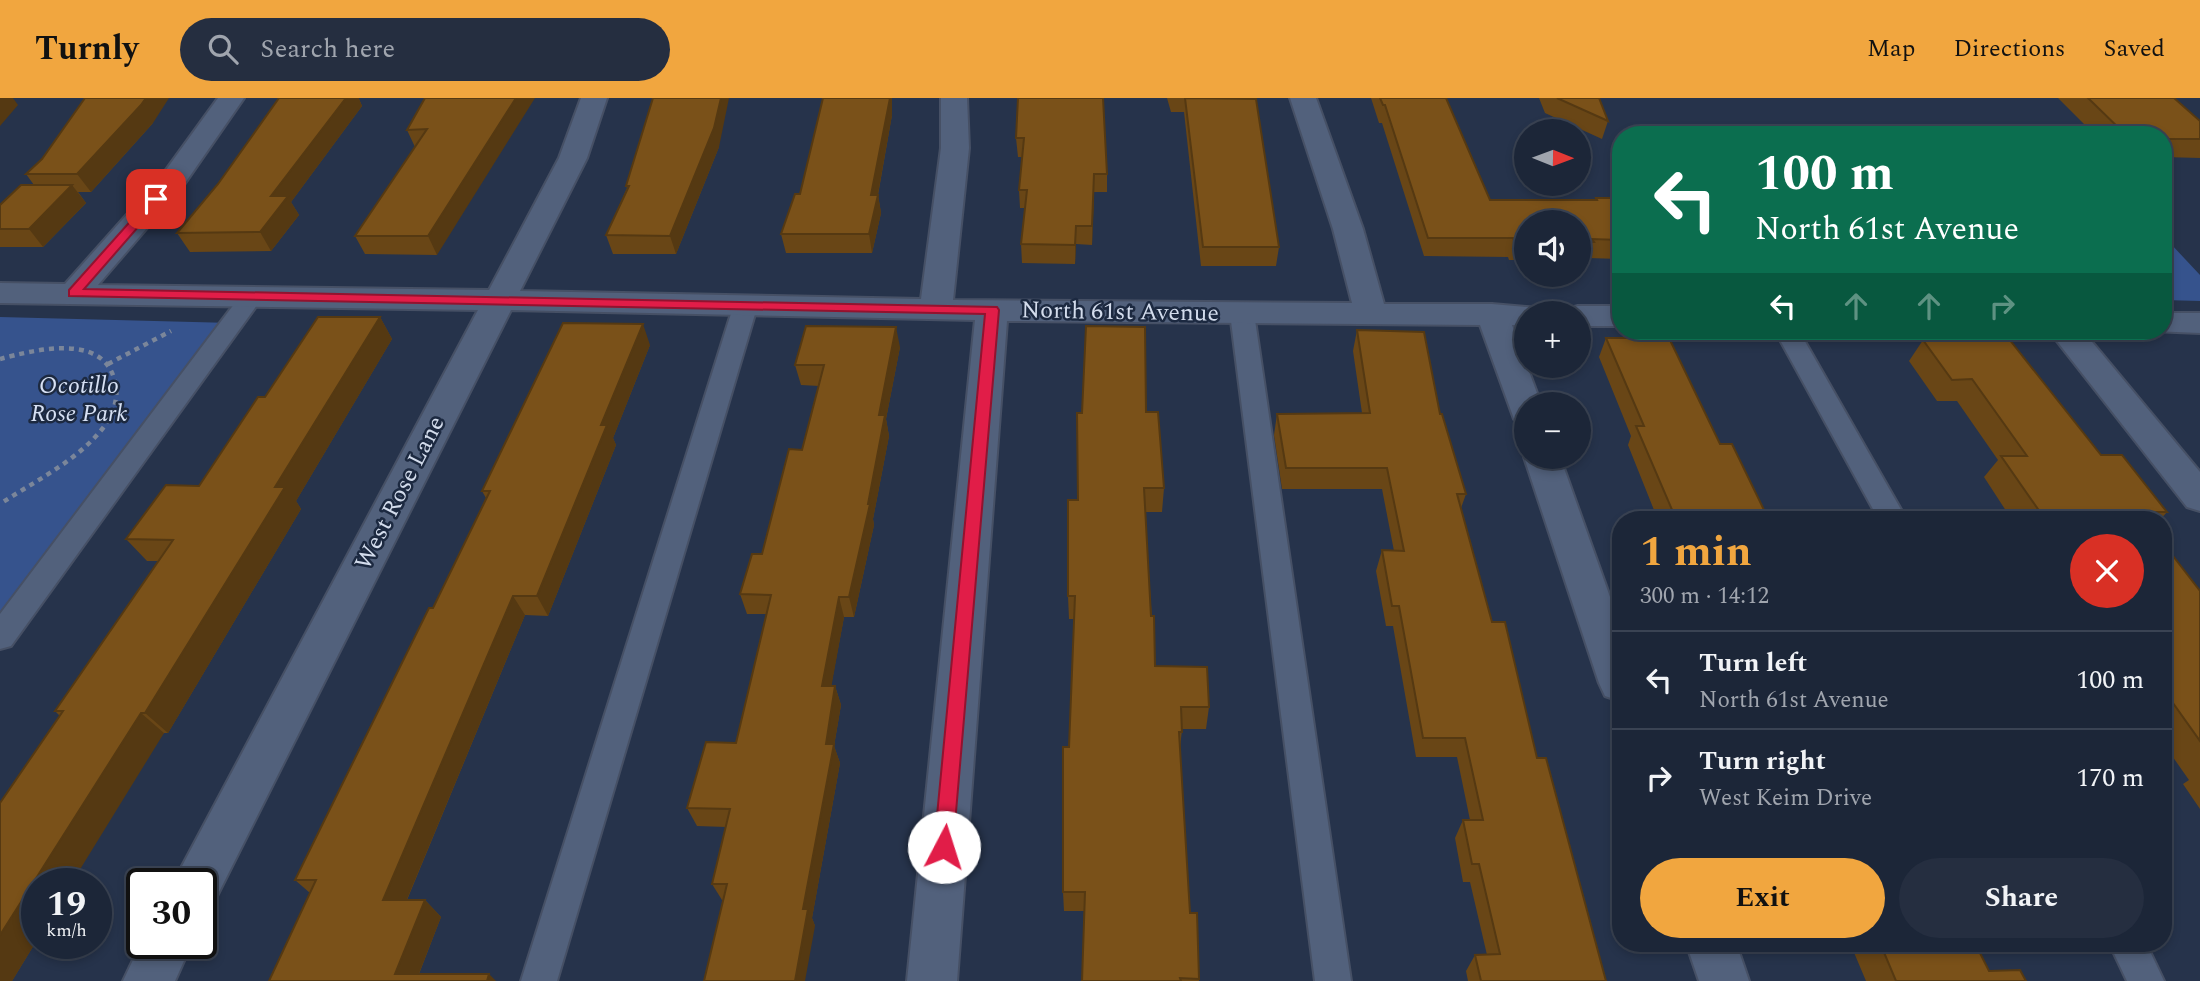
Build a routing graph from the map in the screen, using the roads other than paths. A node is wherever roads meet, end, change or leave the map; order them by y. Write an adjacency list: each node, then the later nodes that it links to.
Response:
1 (232, 98): 6 (street)
2 (594, 98): 8 (street, West Rose Lane)
3 (954, 98): 10 (street)
4 (1303, 98): 13 (street)
5 (0, 292): 6 (street, North 61st Avenue)
6 (74, 293): 7 (street, North 61st Avenue)
7 (252, 296): 8 (street, North 61st Avenue); 26 (lane)
8 (499, 300): 9 (street, North 61st Avenue); 28 (street, West Rose Lane)
9 (746, 304): 10 (street, North 61st Avenue); 33 (lane)
10 (936, 310): 11 (street, North 61st Avenue)
11 (992, 310): 12 (street, North 61st Avenue); 34 (street)
12 (1242, 313): 13 (street, North 61st Avenue); 35 (lane)
13 (1371, 313): 14 (street, North 61st Avenue)
14 (1492, 314): 15 (street, North 61st Avenue); 22 (street)
15 (1514, 315)
16 (1591, 316): 17 (street)
17 (1612, 316)
18 (2172, 323): 19 (street)
19 (2200, 323)
20 (1792, 340): 25 (lane)
21 (2072, 340): 24 (street)
22 (1519, 392)
23 (1546, 469): 27 (street)
24 (2200, 497)
25 (1889, 511)
26 (0, 637)
27 (1612, 660)
28 (206, 868)
29 (1714, 952): 36 (street)
30 (2132, 952): 37 (lane)
31 (159, 959): 32 (street)
32 (148, 981)
33 (539, 981)
34 (932, 981)
35 (1332, 981)
36 (1724, 981)
37 (2146, 981)

